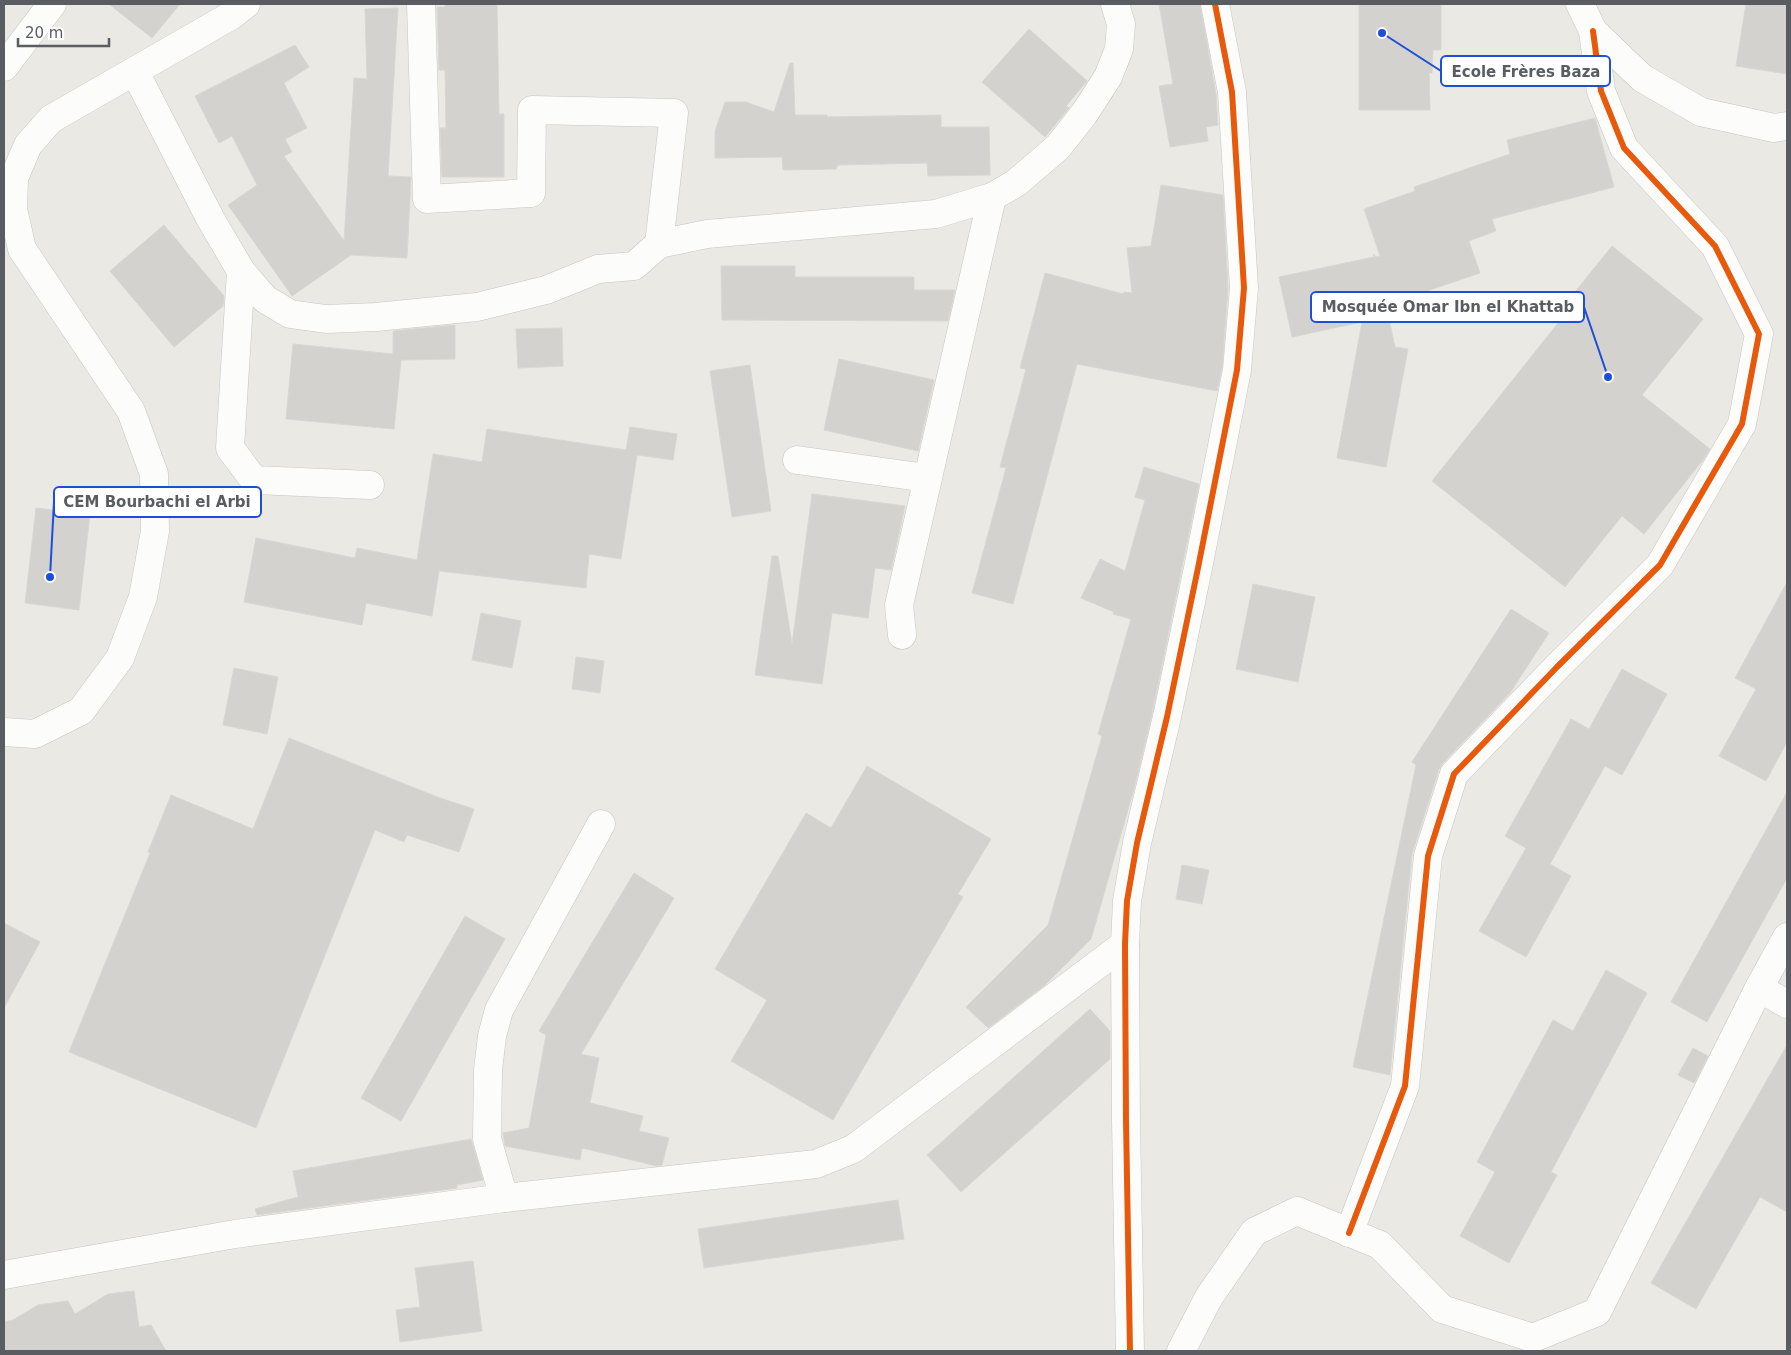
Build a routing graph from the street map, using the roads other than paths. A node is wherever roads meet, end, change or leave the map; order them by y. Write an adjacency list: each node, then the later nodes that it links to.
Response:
1 (52, 4): 8 (street)
2 (246, 4): 9 (street)
3 (422, 4): 13 (street)
4 (1115, 4): 12 (street)
5 (1215, 4): 22 (street)
6 (1580, 4): 7 (street)
7 (1593, 31): 10 (street); 26 (street)
8 (4, 67)
9 (136, 72): 11 (street); 14 (street)
10 (1787, 126)
11 (9, 173): 19 (street)
12 (992, 197): 13 (street); 16 (street)
13 (660, 244): 14 (street)
14 (241, 271): 17 (street)
15 (797, 460): 16 (street)
16 (927, 478): 18 (street)
17 (370, 485)
18 (902, 635)
19 (4, 732)
20 (601, 824): 25 (street)
21 (1787, 937): 23 (street)
22 (1125, 944): 25 (street); 28 (street)
23 (1759, 988): 24 (street); 26 (street)
24 (1787, 1004)
25 (504, 1198): 27 (street)
26 (1349, 1233): 29 (street)
27 (4, 1275)
28 (1130, 1351)
29 (1181, 1351)

